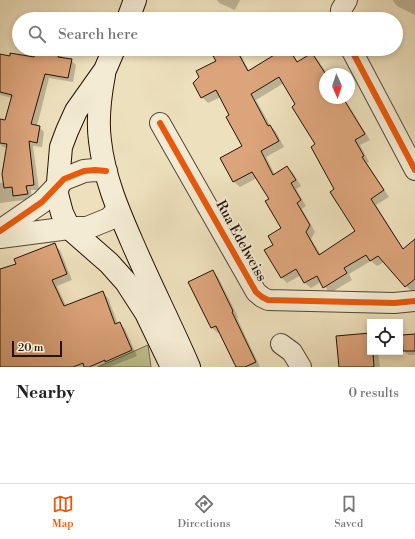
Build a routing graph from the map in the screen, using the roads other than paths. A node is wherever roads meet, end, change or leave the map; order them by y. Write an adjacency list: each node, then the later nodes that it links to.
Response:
1 (136, 0): 3 (main road)
2 (347, 0): 4 (street)
3 (131, 12)
4 (341, 12)
5 (111, 56): 7 (main road)
6 (355, 56): 9 (street)
7 (105, 70): 10 (main road); 11 (main road)
8 (160, 123): 16 (street, Rua Edelweiss)
9 (415, 170)
10 (106, 171): 11 (main road); 12 (main road)
11 (57, 188): 13 (main road); 14 (main road)
12 (118, 210): 13 (main road); 17 (main road)
13 (69, 228): 15 (main road); 17 (main road)
14 (0, 231)
15 (0, 237)
16 (415, 302)
17 (169, 343): 19 (main road); 20 (main road); 21 (main road)
18 (281, 344): 22 (street)
19 (160, 367)
20 (172, 367)
21 (189, 367)
22 (301, 367)

